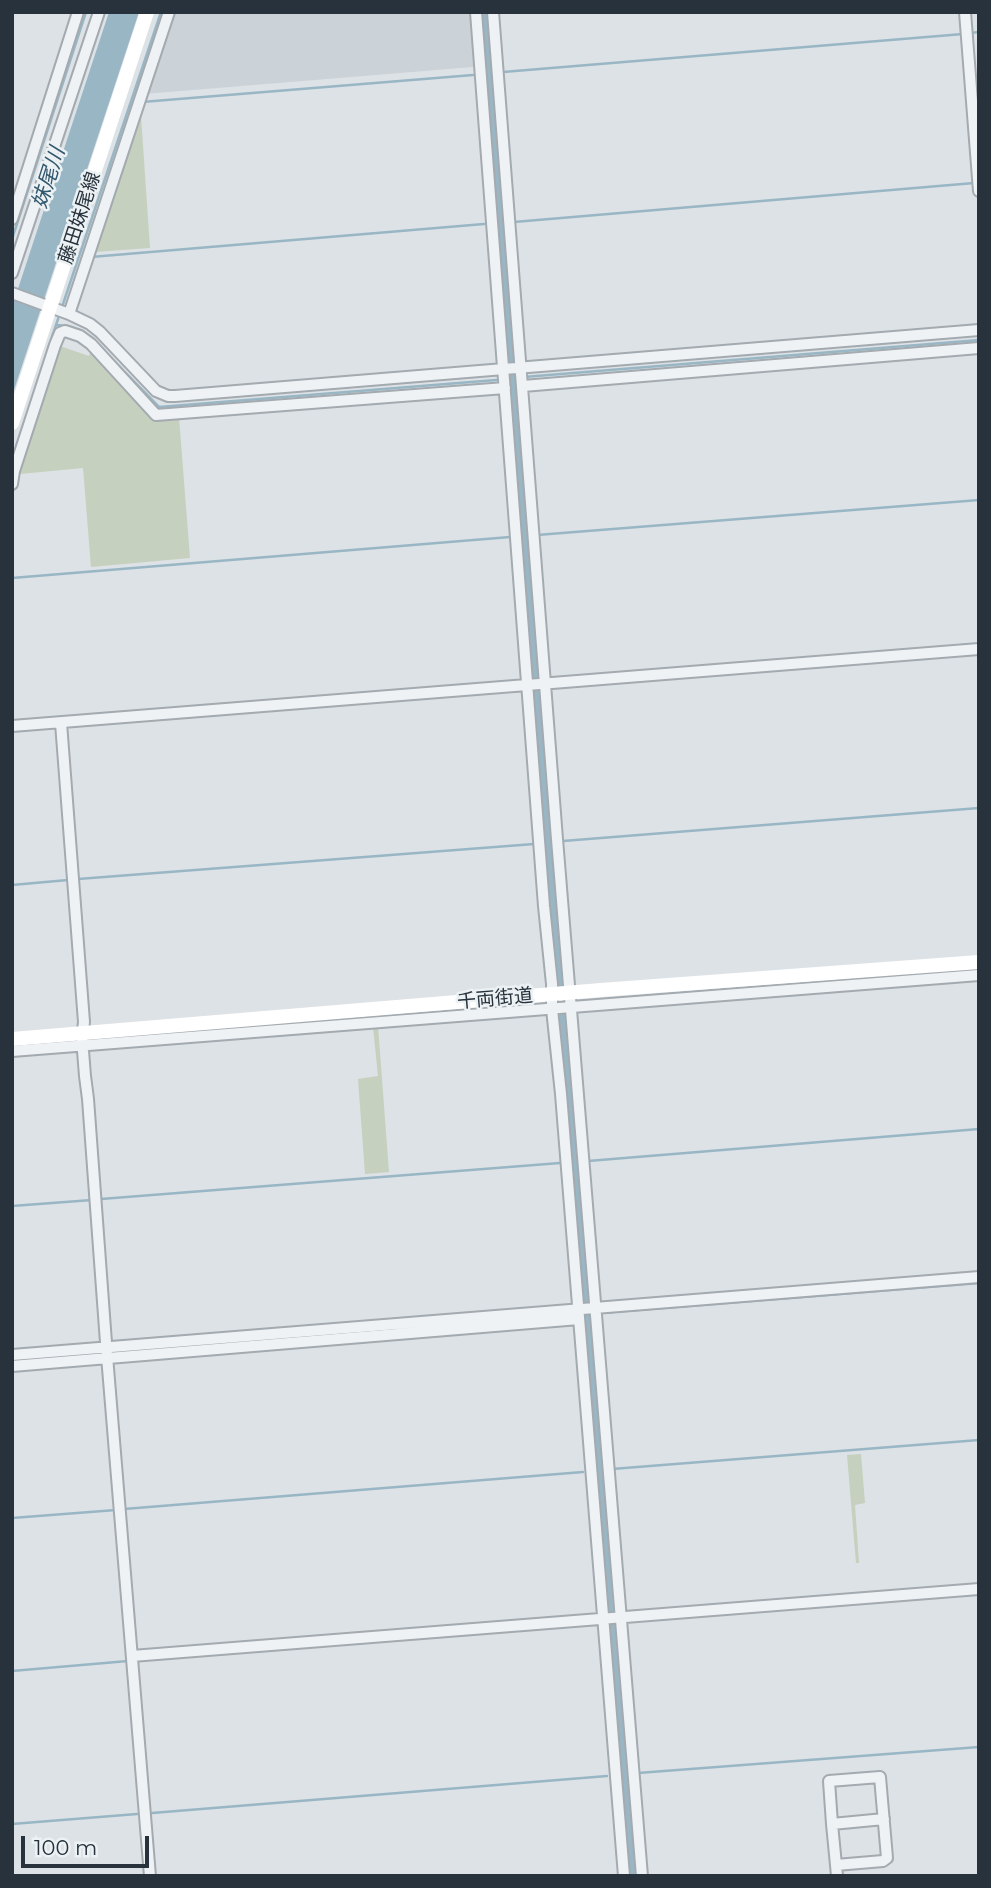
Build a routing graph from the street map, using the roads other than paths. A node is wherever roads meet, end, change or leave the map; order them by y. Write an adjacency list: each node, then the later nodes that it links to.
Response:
1 (78, 12): 10 (street)
2 (99, 12): 11 (street)
3 (169, 12): 7 (street)
4 (476, 12): 9 (street)
5 (493, 12): 9 (street)
6 (965, 12): 8 (street)
7 (154, 21): 13 (street, 藤田妹尾線); 13 (street)
8 (979, 191)
9 (501, 218): 17 (street); 17 (street)
10 (12, 219)
11 (12, 273)
12 (12, 293): 13 (street)
13 (58, 310): 16 (street); 20 (street, 藤田妹尾線)
14 (979, 330): 17 (street)
15 (979, 348): 17 (street)
16 (106, 350): 19 (street); 19 (street); 21 (street)
17 (517, 374): 18 (street); 19 (street); 22 (street)
18 (505, 388): 19 (street); 22 (street)
19 (269, 398)
20 (12, 423)
21 (12, 484)
22 (528, 530): 24 (street); 24 (street)
23 (979, 649): 24 (street)
24 (537, 683): 25 (street); 27 (street); 27 (street)
25 (61, 723): 26 (street); 33 (street)
26 (12, 726)
27 (549, 839): 30 (street); 31 (street)
28 (979, 962): 30 (street, 千両街道)
29 (979, 975): 30 (street)
30 (571, 1000): 31 (street, 千両街道); 35 (street)
31 (552, 1002): 33 (street, 千両街道); 35 (street)
32 (12, 1039): 33 (street, 千両街道)
33 (83, 1040): 34 (street); 38 (street)
34 (12, 1051)
35 (577, 1165): 37 (street); 37 (street)
36 (979, 1277): 37 (street)
37 (588, 1311): 38 (street); 41 (street); 41 (street)
38 (106, 1353): 39 (street); 40 (street); 44 (street)
39 (12, 1355)
40 (12, 1366)
41 (603, 1467): 43 (street); 43 (street)
42 (979, 1589): 43 (street)
43 (616, 1619): 44 (street); 45 (street); 45 (street)
44 (132, 1656): 49 (street)
45 (625, 1770): 50 (street); 51 (street)
46 (884, 1819): 47 (street); 47 (street); 48 (street)
47 (832, 1824): 48 (street)
48 (836, 1871)
49 (149, 1876)
50 (624, 1876)
51 (642, 1876)

